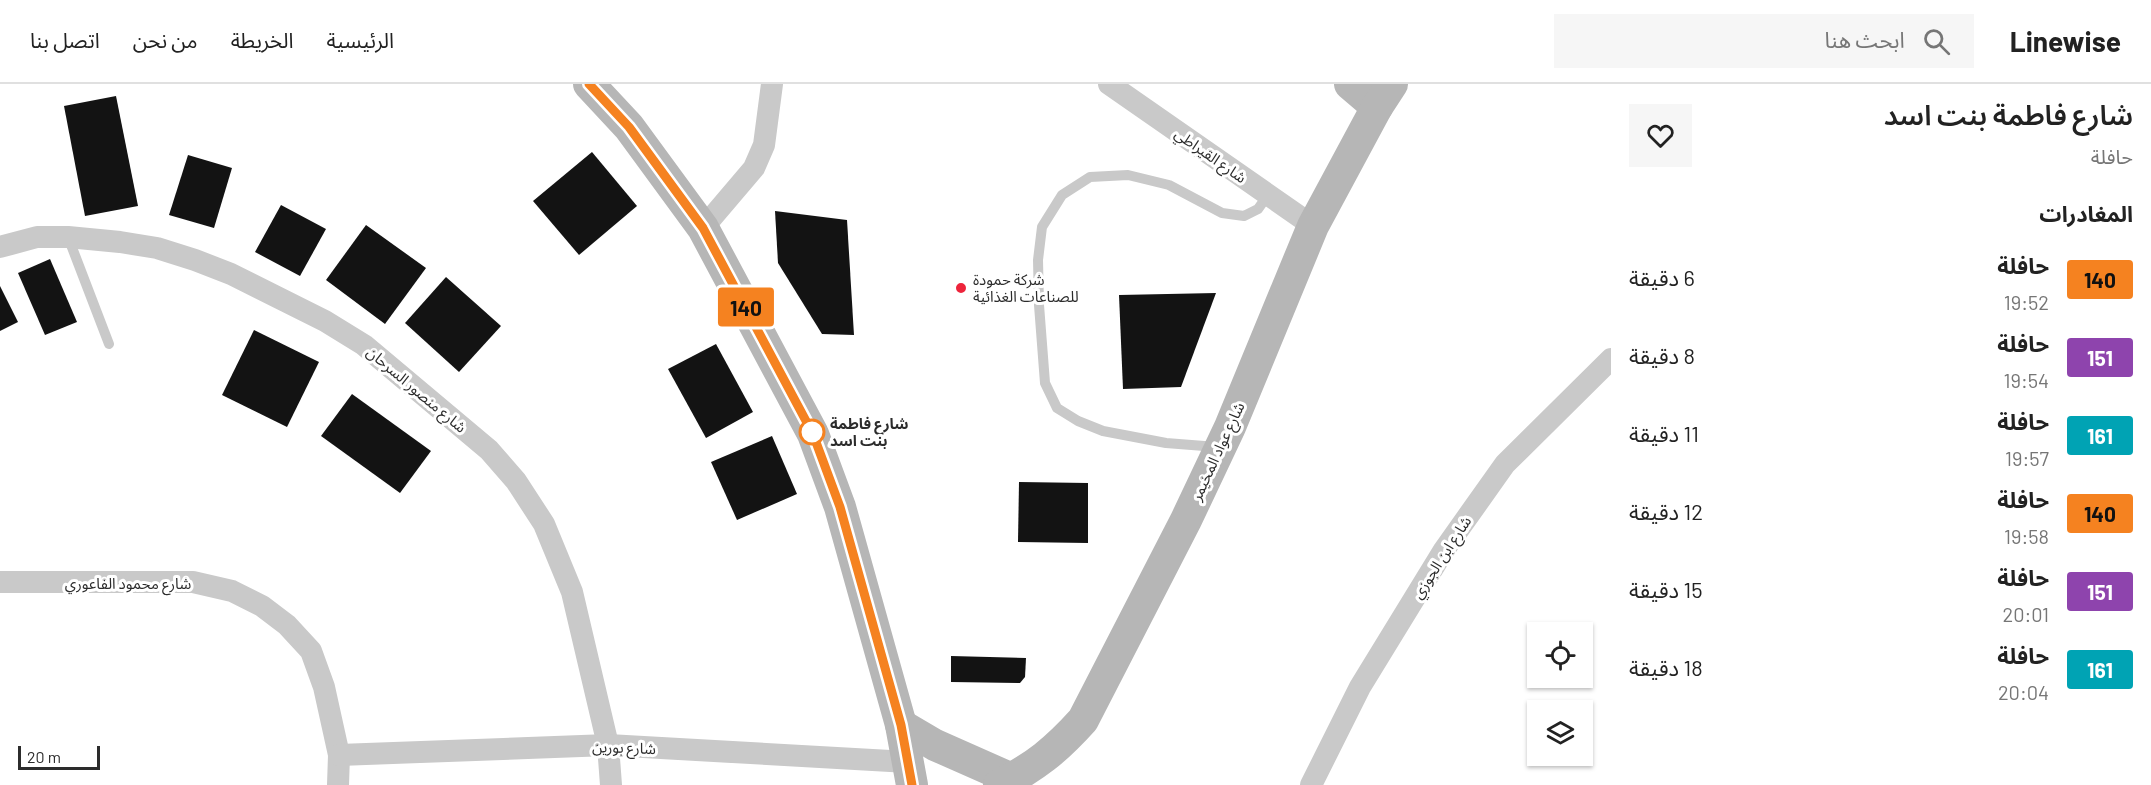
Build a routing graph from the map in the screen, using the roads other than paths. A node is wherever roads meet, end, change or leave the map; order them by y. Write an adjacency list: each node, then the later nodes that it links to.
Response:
1 (589, 84): 8 (street)
2 (772, 84): 8 (street)
3 (1109, 84): 6 (street, شارع القيراطي)
4 (1350, 84): 5 (street)
5 (1384, 95): 7 (street, شارع عواد المخيمر)
6 (1268, 195): 7 (street, شارع القيراطي); 13 (lane)
7 (1313, 226): 13 (street, شارع عواد المخيمر)
8 (703, 228): 15 (street)
9 (68, 237): 10 (street, شارع منصور السرحان); 11 (lane); 16 (street, شارع منصور السرحان)
10 (0, 246)
11 (109, 345)
12 (1611, 359): 22 (street, شارع ابن الجوزي)
13 (1220, 448): 19 (street, شارع عواد المخيمر)
14 (0, 582): 17 (street, شارع محمود الفاعوري)
15 (901, 725): 18 (street); 19 (street)
16 (608, 746): 17 (street, شارع بورين); 18 (street, شارع بورين); 21 (street, شارع منصور السرحان)
17 (339, 755): 20 (street, شارع محمود الفاعوري)
18 (910, 773)
19 (1006, 782)
20 (338, 785)
21 (611, 785)
22 (1311, 785)

